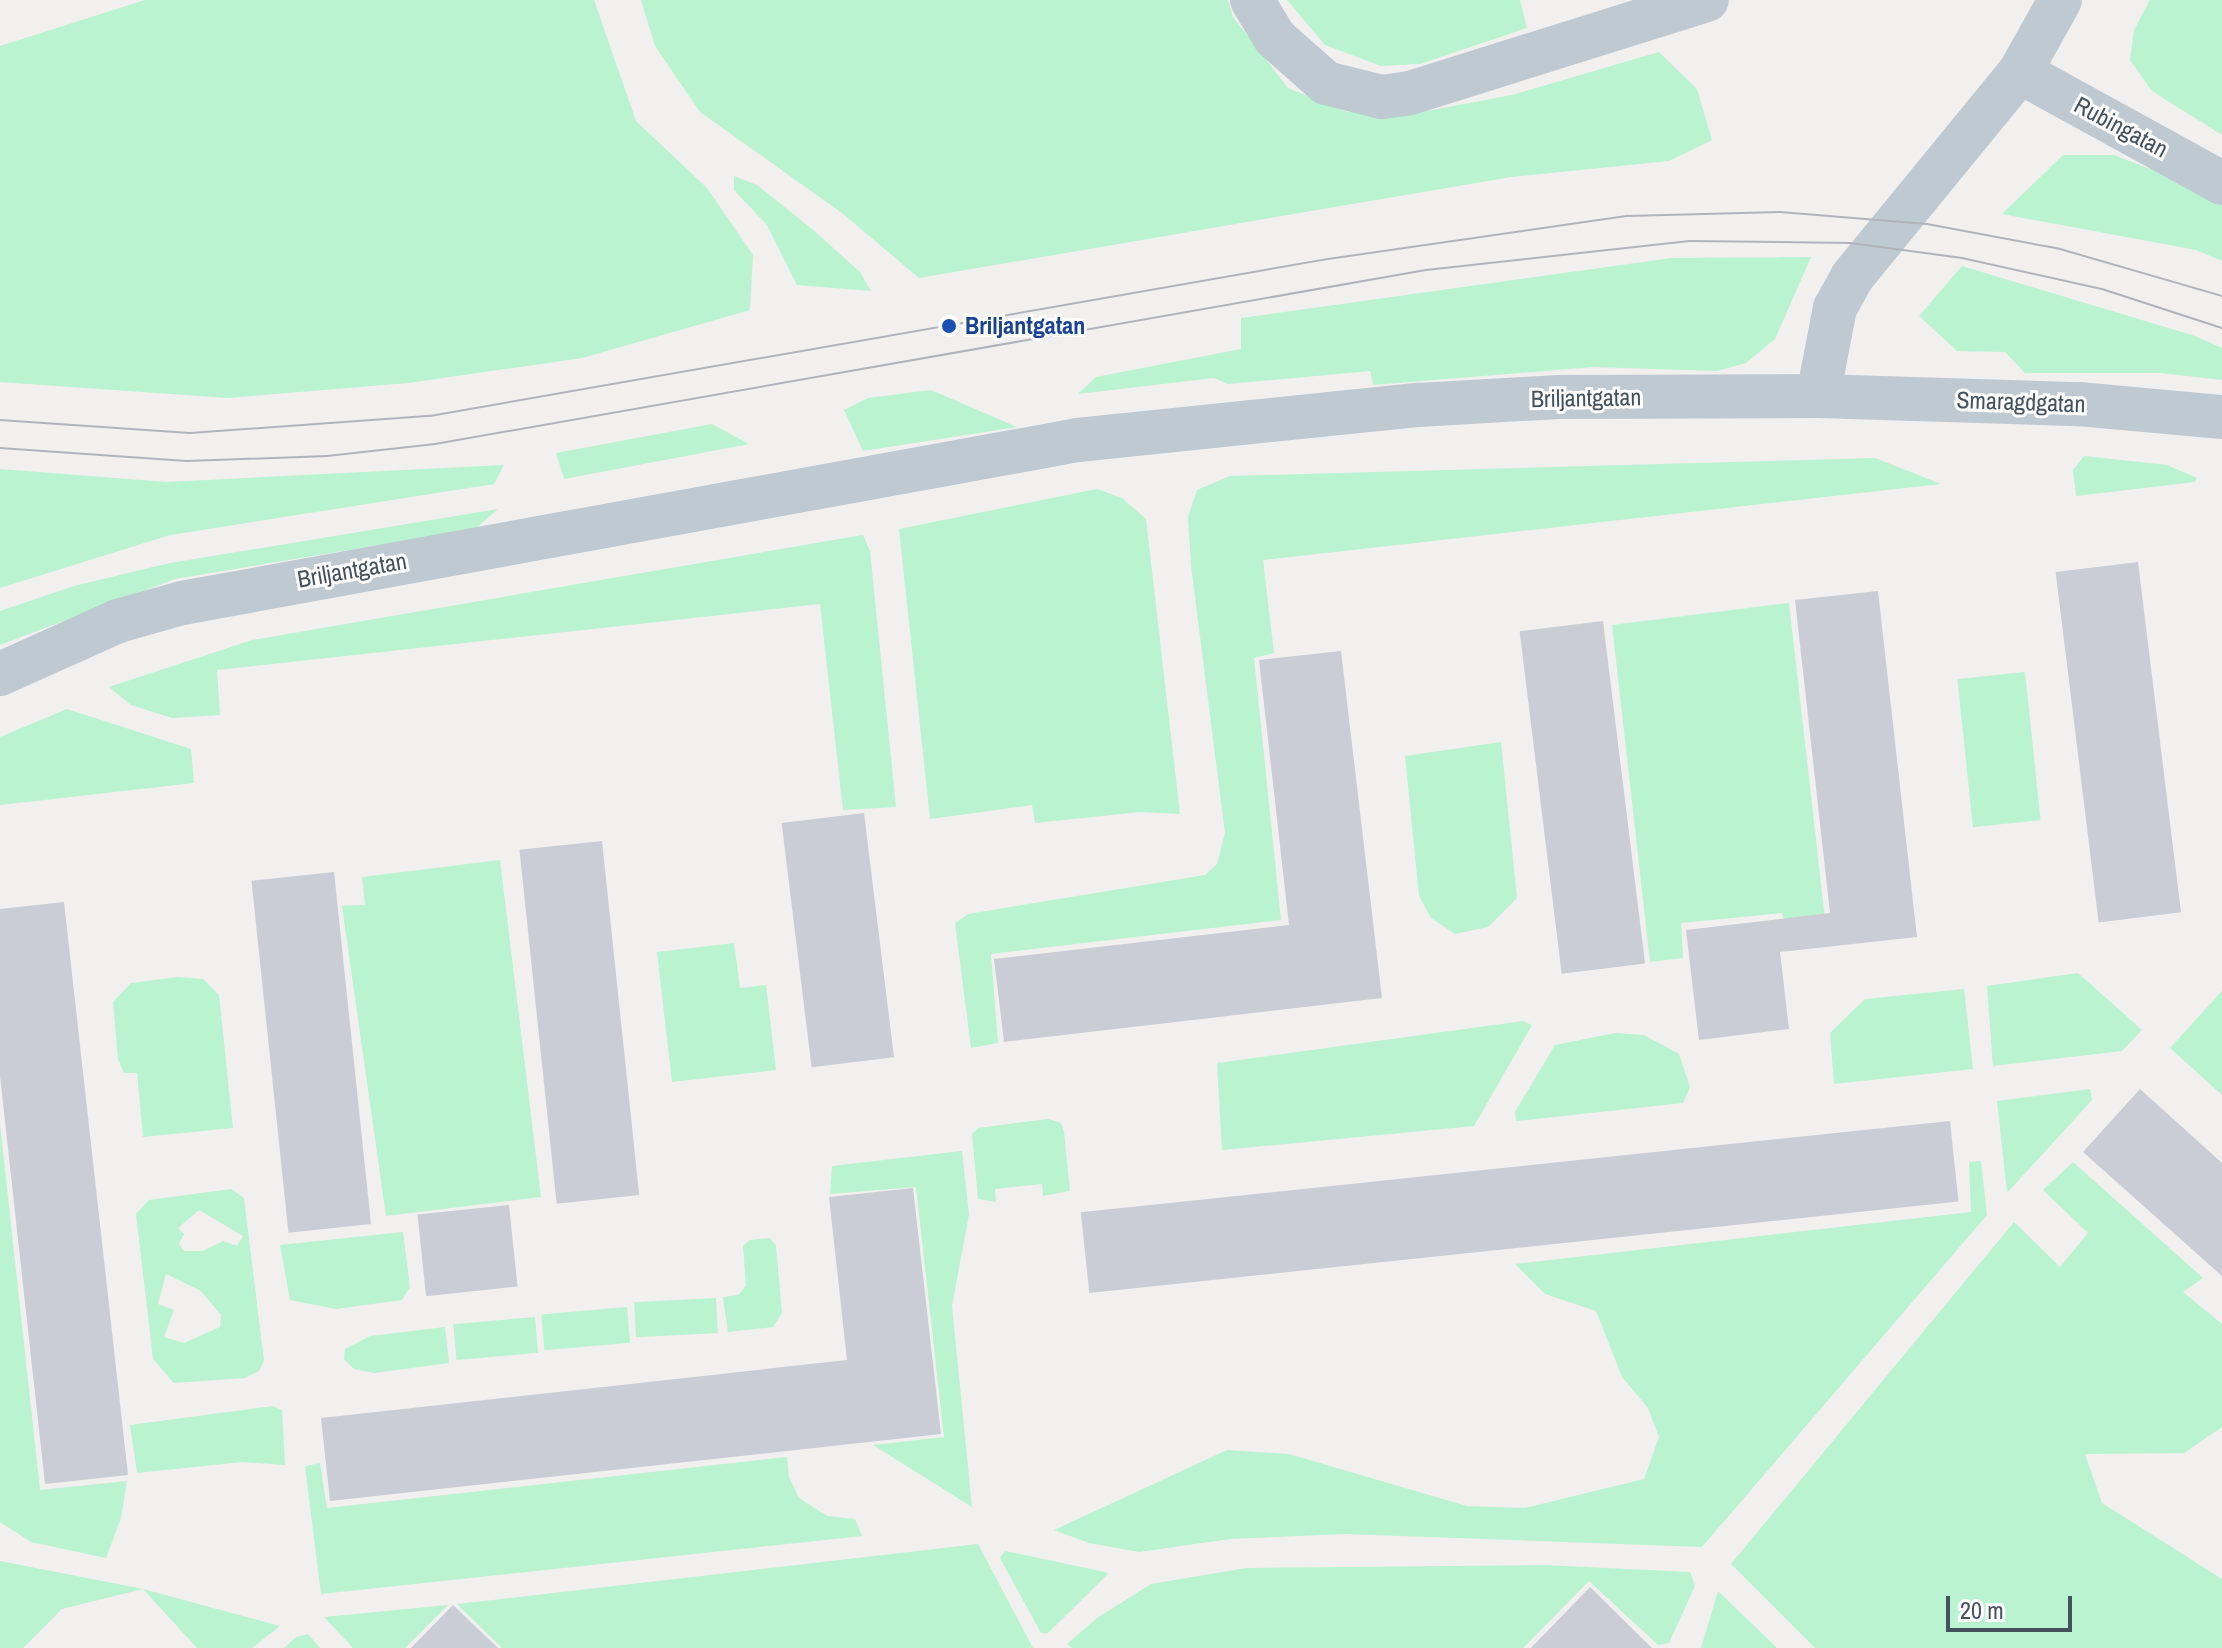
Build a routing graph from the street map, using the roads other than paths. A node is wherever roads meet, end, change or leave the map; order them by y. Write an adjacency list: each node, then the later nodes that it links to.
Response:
1 (1252, 0): 2 (street)
2 (1707, 0)
3 (2060, 0): 4 (street)
4 (2020, 72): 5 (street, Rubingatan); 6 (street)
5 (2222, 183)
6 (1818, 396): 7 (street, Smaragdgatan); 8 (street, Briljantgatan)
7 (2222, 417)
8 (0, 674)

